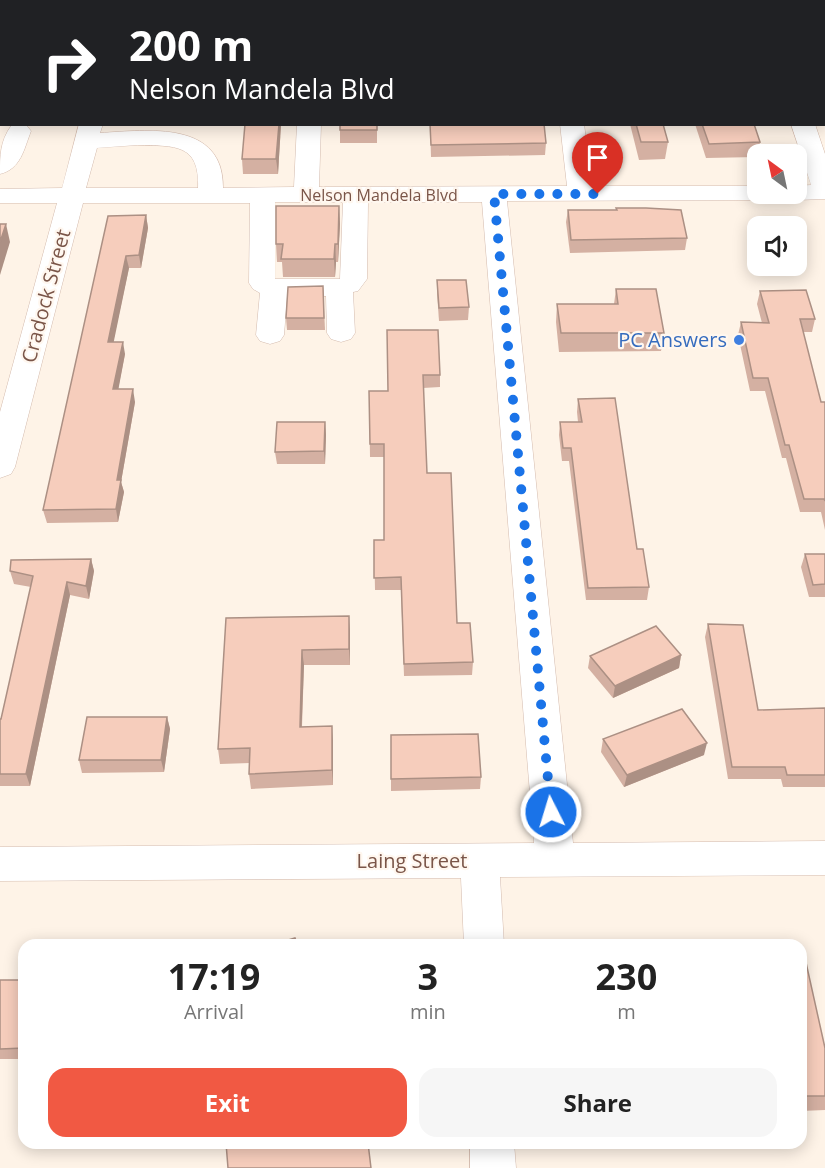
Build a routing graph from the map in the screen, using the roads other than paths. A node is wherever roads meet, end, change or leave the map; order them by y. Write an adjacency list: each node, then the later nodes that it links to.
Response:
1 (309, 126): 13 (street)
2 (572, 126): 11 (street)
3 (804, 126): 7 (street)
4 (17, 129): 6 (street)
5 (89, 133): 16 (street, Cradock Street); 17 (street)
6 (0, 167)
7 (825, 192): 9 (street)
8 (747, 193): 11 (street, Nelson Mandela Blvd)
9 (807, 193)
10 (494, 194): 11 (street, Nelson Mandela Blvd); 14 (street, Nelson Mandela Blvd); 24 (street)
11 (580, 194)
12 (263, 195): 13 (street, Nelson Mandela Blvd); 17 (street, Nelson Mandela Blvd); 19 (street)
13 (306, 195): 14 (street, Nelson Mandela Blvd)
14 (356, 195): 18 (street)
15 (0, 196): 16 (street, Nelson Mandela Blvd)
16 (73, 196): 17 (street, Nelson Mandela Blvd); 22 (street, Cradock Street)
17 (210, 196)
18 (339, 287): 19 (street); 20 (street)
19 (274, 289): 21 (street)
20 (341, 333)
21 (270, 335)
22 (0, 467)
23 (825, 858): 24 (street, Laing Street)
24 (555, 859): 25 (street, Laing Street)
25 (480, 861): 26 (street, Laing Street); 27 (street)
26 (0, 864)
27 (484, 939)
28 (492, 1149): 29 (street)
29 (493, 1168)

